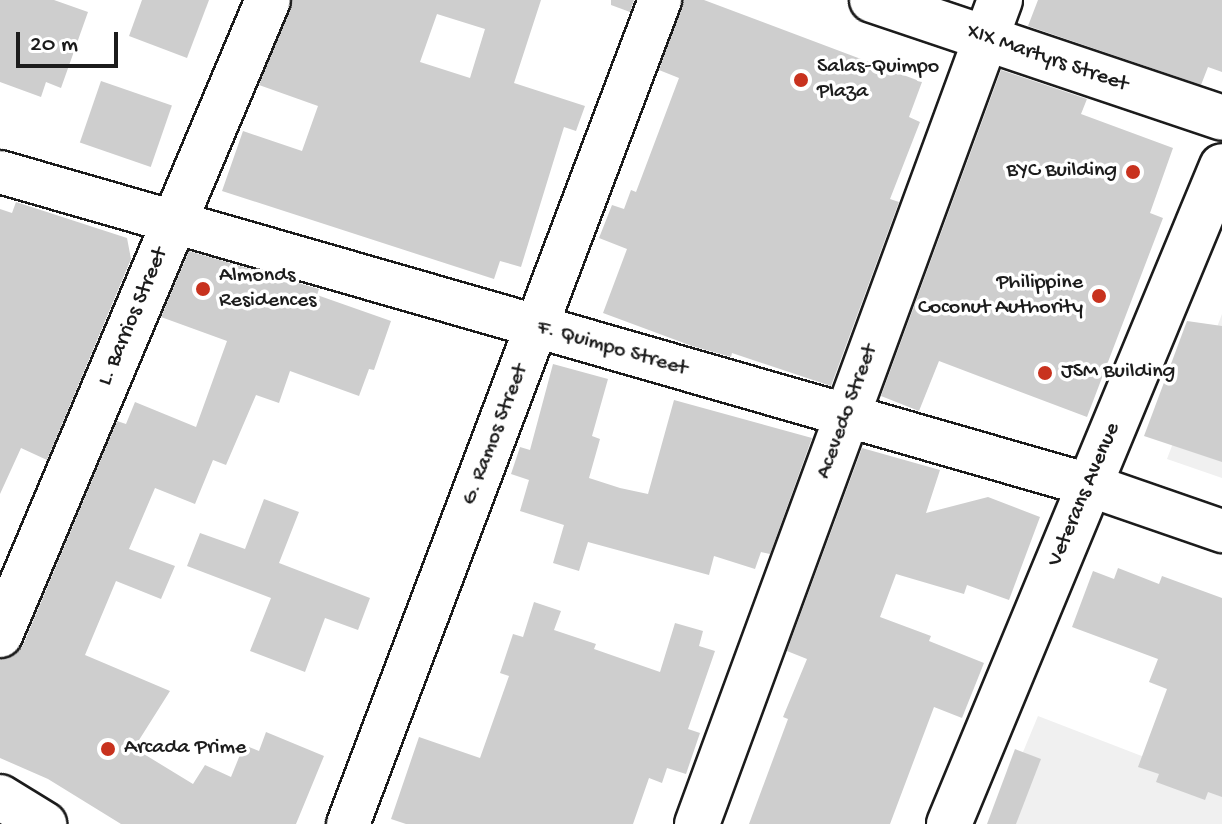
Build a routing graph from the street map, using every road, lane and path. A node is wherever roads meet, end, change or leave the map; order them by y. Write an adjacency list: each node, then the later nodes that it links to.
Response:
1 (268, 0): 8 (street, L. Barrios Street)
2 (660, 0): 9 (street, G. Ramos Street)
3 (872, 0): 4 (street, XIX Martyrs Street)
4 (993, 19): 5 (street, XIX Martyrs Street); 10 (street, Acevedo Street)
5 (1222, 118)
6 (1222, 166): 11 (street, Veterans Avenue)
7 (0, 172): 8 (street, F. Quimpo Street)
8 (174, 222): 9 (street, F. Quimpo Street); 13 (street, L. Barrios Street)
9 (537, 327): 10 (street, F. Quimpo Street); 16 (street, G. Ramos Street)
10 (847, 416): 11 (street, F. Quimpo Street); 17 (street, Acevedo Street)
11 (1089, 485): 12 (street, F. Quimpo Street); 18 (street, Veterans Avenue)
12 (1222, 531)
13 (0, 635)
14 (0, 797): 15 (street)
15 (44, 824)
16 (348, 824)
17 (697, 824)
18 (949, 824)

